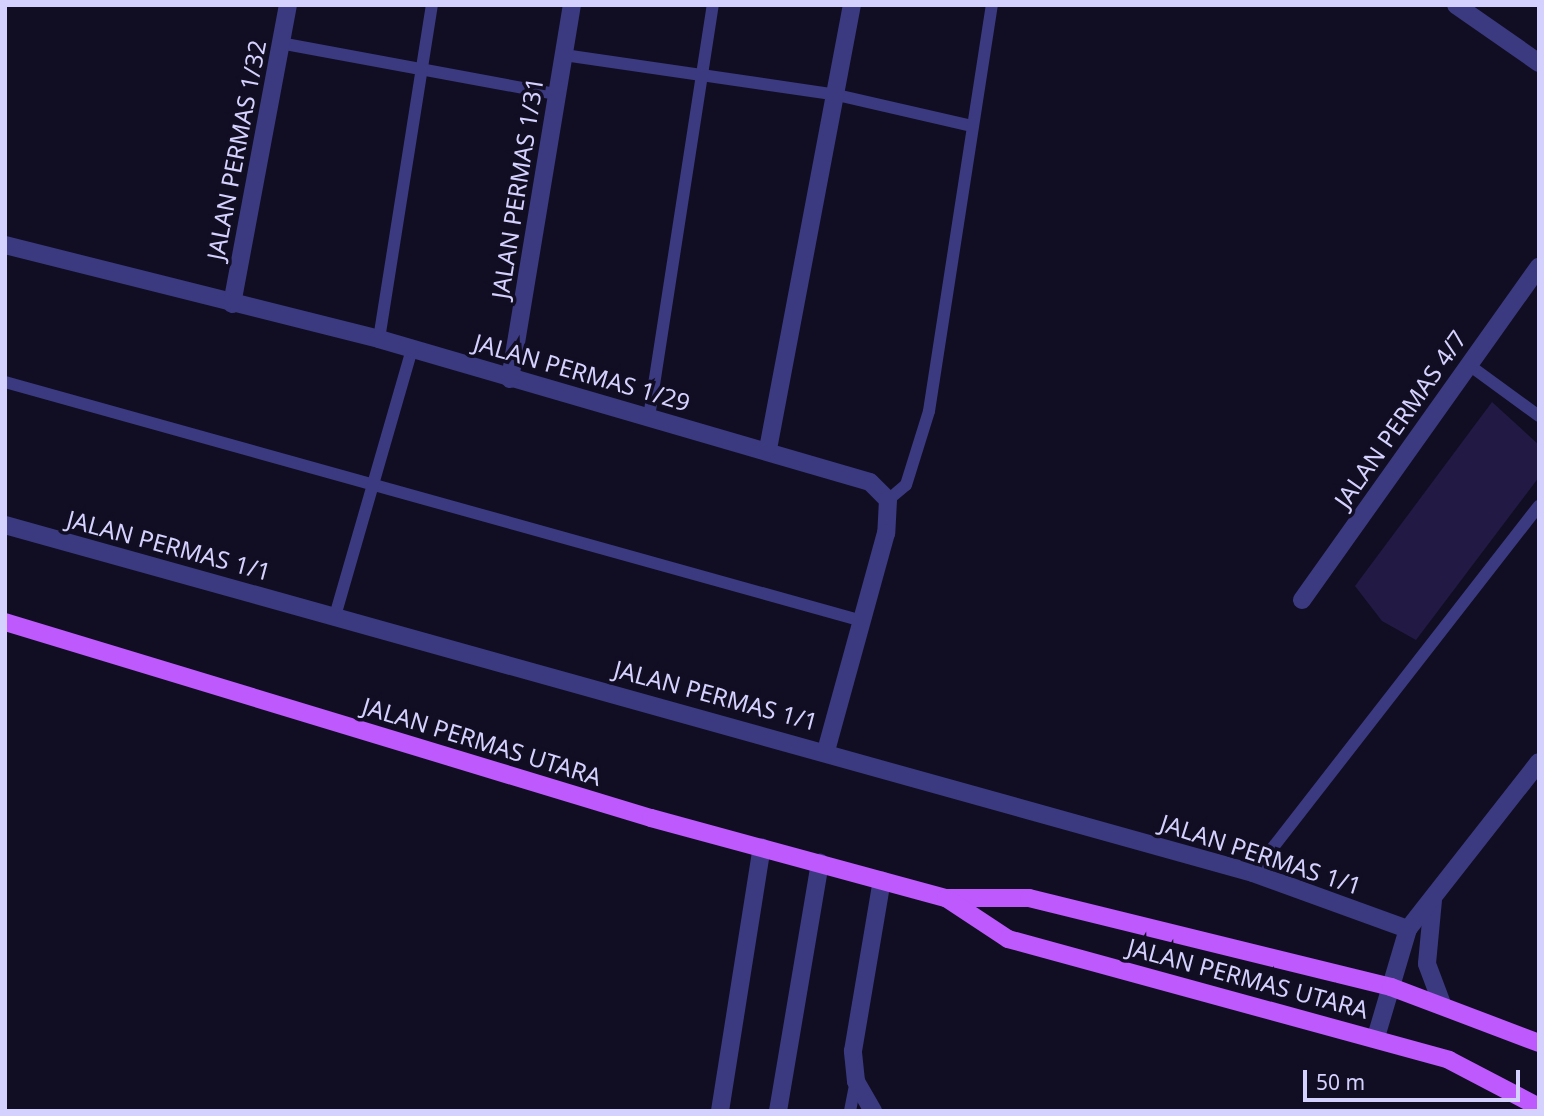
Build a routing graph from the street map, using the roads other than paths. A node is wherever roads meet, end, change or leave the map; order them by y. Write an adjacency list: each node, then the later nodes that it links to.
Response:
1 (288, 5): 8 (street, JALAN PERMAS 1/32)
2 (432, 5): 11 (lane)
3 (572, 5): 9 (street, JALAN PERMAS 1/31)
4 (713, 5): 12 (lane)
5 (852, 5): 14 (street)
6 (992, 5): 15 (lane)
7 (1456, 5): 10 (street)
8 (280, 43): 11 (lane); 18 (street, JALAN PERMAS 1/32)
9 (564, 55): 12 (lane); 13 (street, JALAN PERMAS 1/31)
10 (1539, 63)
11 (422, 69): 13 (lane); 19 (lane)
12 (702, 75): 14 (lane); 25 (lane)
13 (556, 94): 22 (street, JALAN PERMAS 1/31)
14 (837, 95): 15 (lane); 26 (street)
15 (972, 126): 28 (lane)
16 (5, 245): 18 (street, JALAN PERMAS 1/29)
17 (1539, 267): 21 (street, JALAN PERMAS 4/7)
18 (232, 304): 19 (street, JALAN PERMAS 1/29)
19 (379, 339): 20 (street, JALAN PERMAS 1/29)
20 (412, 349): 22 (street, JALAN PERMAS 1/29); 27 (lane)
21 (1469, 365): 24 (lane); 31 (street, JALAN PERMAS 4/7)
22 (510, 379): 25 (street, JALAN PERMAS 1/29)
23 (5, 382): 27 (lane)
24 (1539, 416)
25 (649, 417): 26 (street, JALAN PERMAS 1/29)
26 (768, 449): 28 (street, JALAN PERMAS 1/29)
27 (373, 485): 32 (lane); 33 (lane)
28 (888, 500): 33 (street)
29 (1539, 506): 39 (lane)
30 (5, 525): 32 (street, JALAN PERMAS 1/1)
31 (1302, 600)
32 (335, 616): 35 (street, JALAN PERMAS 1/1)
33 (862, 621): 35 (street)
34 (5, 622): 37 (main road, JALAN PERMAS UTARA)
35 (826, 751): 39 (street, JALAN PERMAS 1/1)
36 (1539, 762): 42 (street)
37 (762, 847): 38 (main road, JALAN PERMAS UTARA); 50 (street)
38 (820, 863): 40 (main road, JALAN PERMAS UTARA); 51 (street)
39 (1253, 873): 43 (street, JALAN PERMAS 1/1)
40 (883, 880): 41 (main road, JALAN PERMAS UTARA); 48 (street)
41 (946, 898): 44 (main road, JALAN PERMAS UTARA); 46 (main road, JALAN PERMAS UTARA)
42 (1433, 900): 43 (street); 45 (street)
43 (1408, 929): 44 (street)
44 (1391, 987): 45 (main road, JALAN PERMAS UTARA); 46 (street)
45 (1442, 1004): 47 (main road, JALAN PERMAS UTARA)
46 (1376, 1037): 49 (main road, JALAN PERMAS UTARA)
47 (1539, 1043)
48 (856, 1081): 52 (lane); 53 (street)
49 (1539, 1107)
50 (720, 1111)
51 (778, 1111)
52 (850, 1111)
53 (873, 1111)

